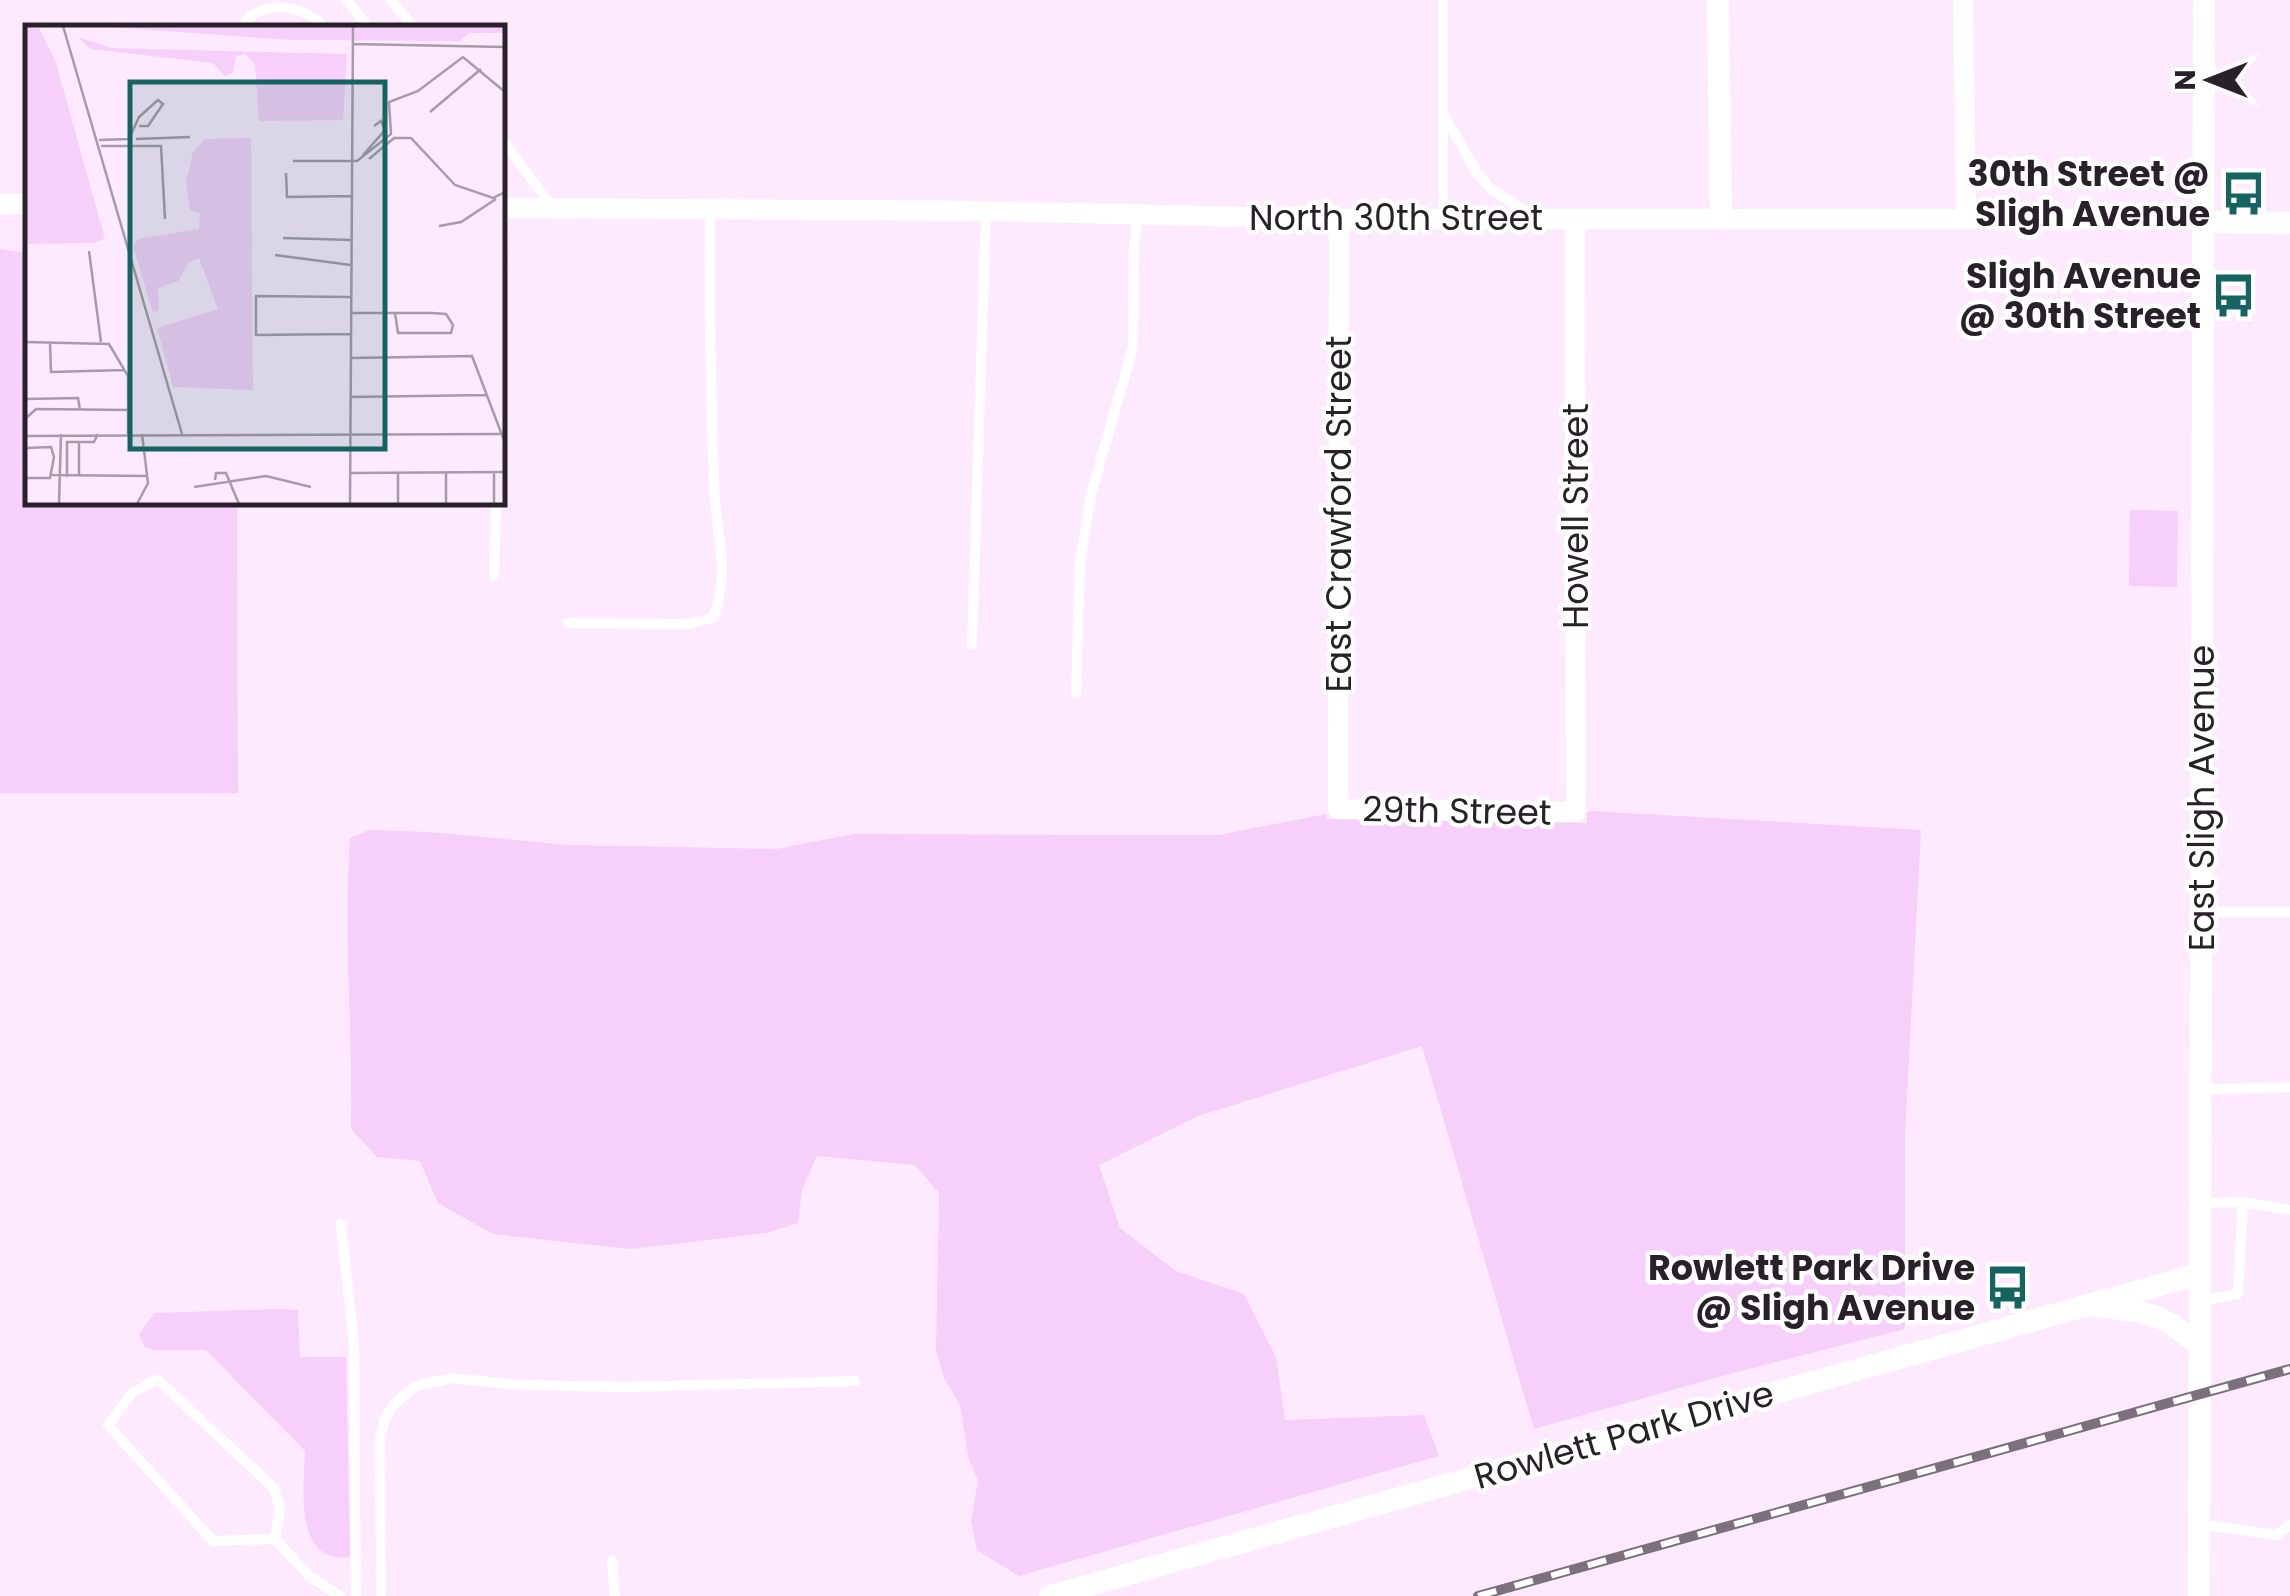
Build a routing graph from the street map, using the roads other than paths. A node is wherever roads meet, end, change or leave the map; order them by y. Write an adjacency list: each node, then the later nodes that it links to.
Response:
1 (347, 0): 9 (lane)
2 (391, 0): 10 (lane)
3 (1443, 0): 11 (lane)
4 (1718, 0): 22 (street)
5 (1963, 0): 23 (street)
6 (2204, 0): 24 (street, East Sligh Avenue)
7 (243, 25): 8 (lane)
8 (321, 25)
9 (367, 25)
10 (412, 25)
11 (1443, 113): 19 (lane); 20 (lane)
12 (505, 143): 14 (lane)
13 (505, 207): 14 (street, North 30th Street)
14 (554, 208): 15 (street, North 30th Street)
15 (710, 210): 16 (street, North 30th Street); 28 (lane)
16 (986, 211): 17 (street, North 30th Street); 29 (lane)
17 (1138, 215): 18 (street, North 30th Street); 30 (lane)
18 (1340, 219): 19 (street, North 30th Street); 31 (street, East Crawford Street)
19 (1442, 219): 20 (street, North 30th Street)
20 (1538, 219): 21 (street, North 30th Street)
21 (1575, 219): 22 (street, North 30th Street); 32 (street, Howell Street)
22 (1721, 219): 23 (street, North 30th Street)
23 (1966, 219): 24 (street, North 30th Street)
24 (2206, 222): 25 (street, North 30th Street); 33 (street, East Sligh Avenue)
25 (2290, 223)
26 (496, 505): 27 (lane)
27 (494, 576)
28 (568, 623)
29 (972, 644)
30 (1076, 692)
31 (1338, 809): 32 (street, 29th Street)
32 (1576, 812)
33 (2202, 912): 34 (lane); 36 (street, East Sligh Avenue)
34 (2290, 912)
35 (2290, 1087): 36 (lane)
36 (2201, 1090): 37 (street, East Sligh Avenue)
37 (2200, 1202): 38 (lane); 41 (street, East Sligh Avenue)
38 (2242, 1202): 39 (lane); 42 (lane)
39 (2290, 1210)
40 (342, 1224): 51 (lane)
41 (2199, 1274): 42 (street, East Sligh Avenue); 43 (street, Rowlett Park Drive)
42 (2199, 1301): 44 (street, East Sligh Avenue)
43 (2086, 1306): 44 (street); 54 (street, Rowlett Park Drive)
44 (2199, 1346): 46 (street, East Sligh Avenue)
45 (855, 1381): 52 (lane)
46 (2199, 1524): 47 (lane); 55 (street, East Sligh Avenue)
47 (2290, 1526)
48 (275, 1539): 48 (lane); 50 (lane)
49 (612, 1561): 53 (lane)
50 (340, 1596)
51 (356, 1596)
52 (382, 1596)
53 (615, 1596)
54 (1050, 1596)
55 (2199, 1596)

